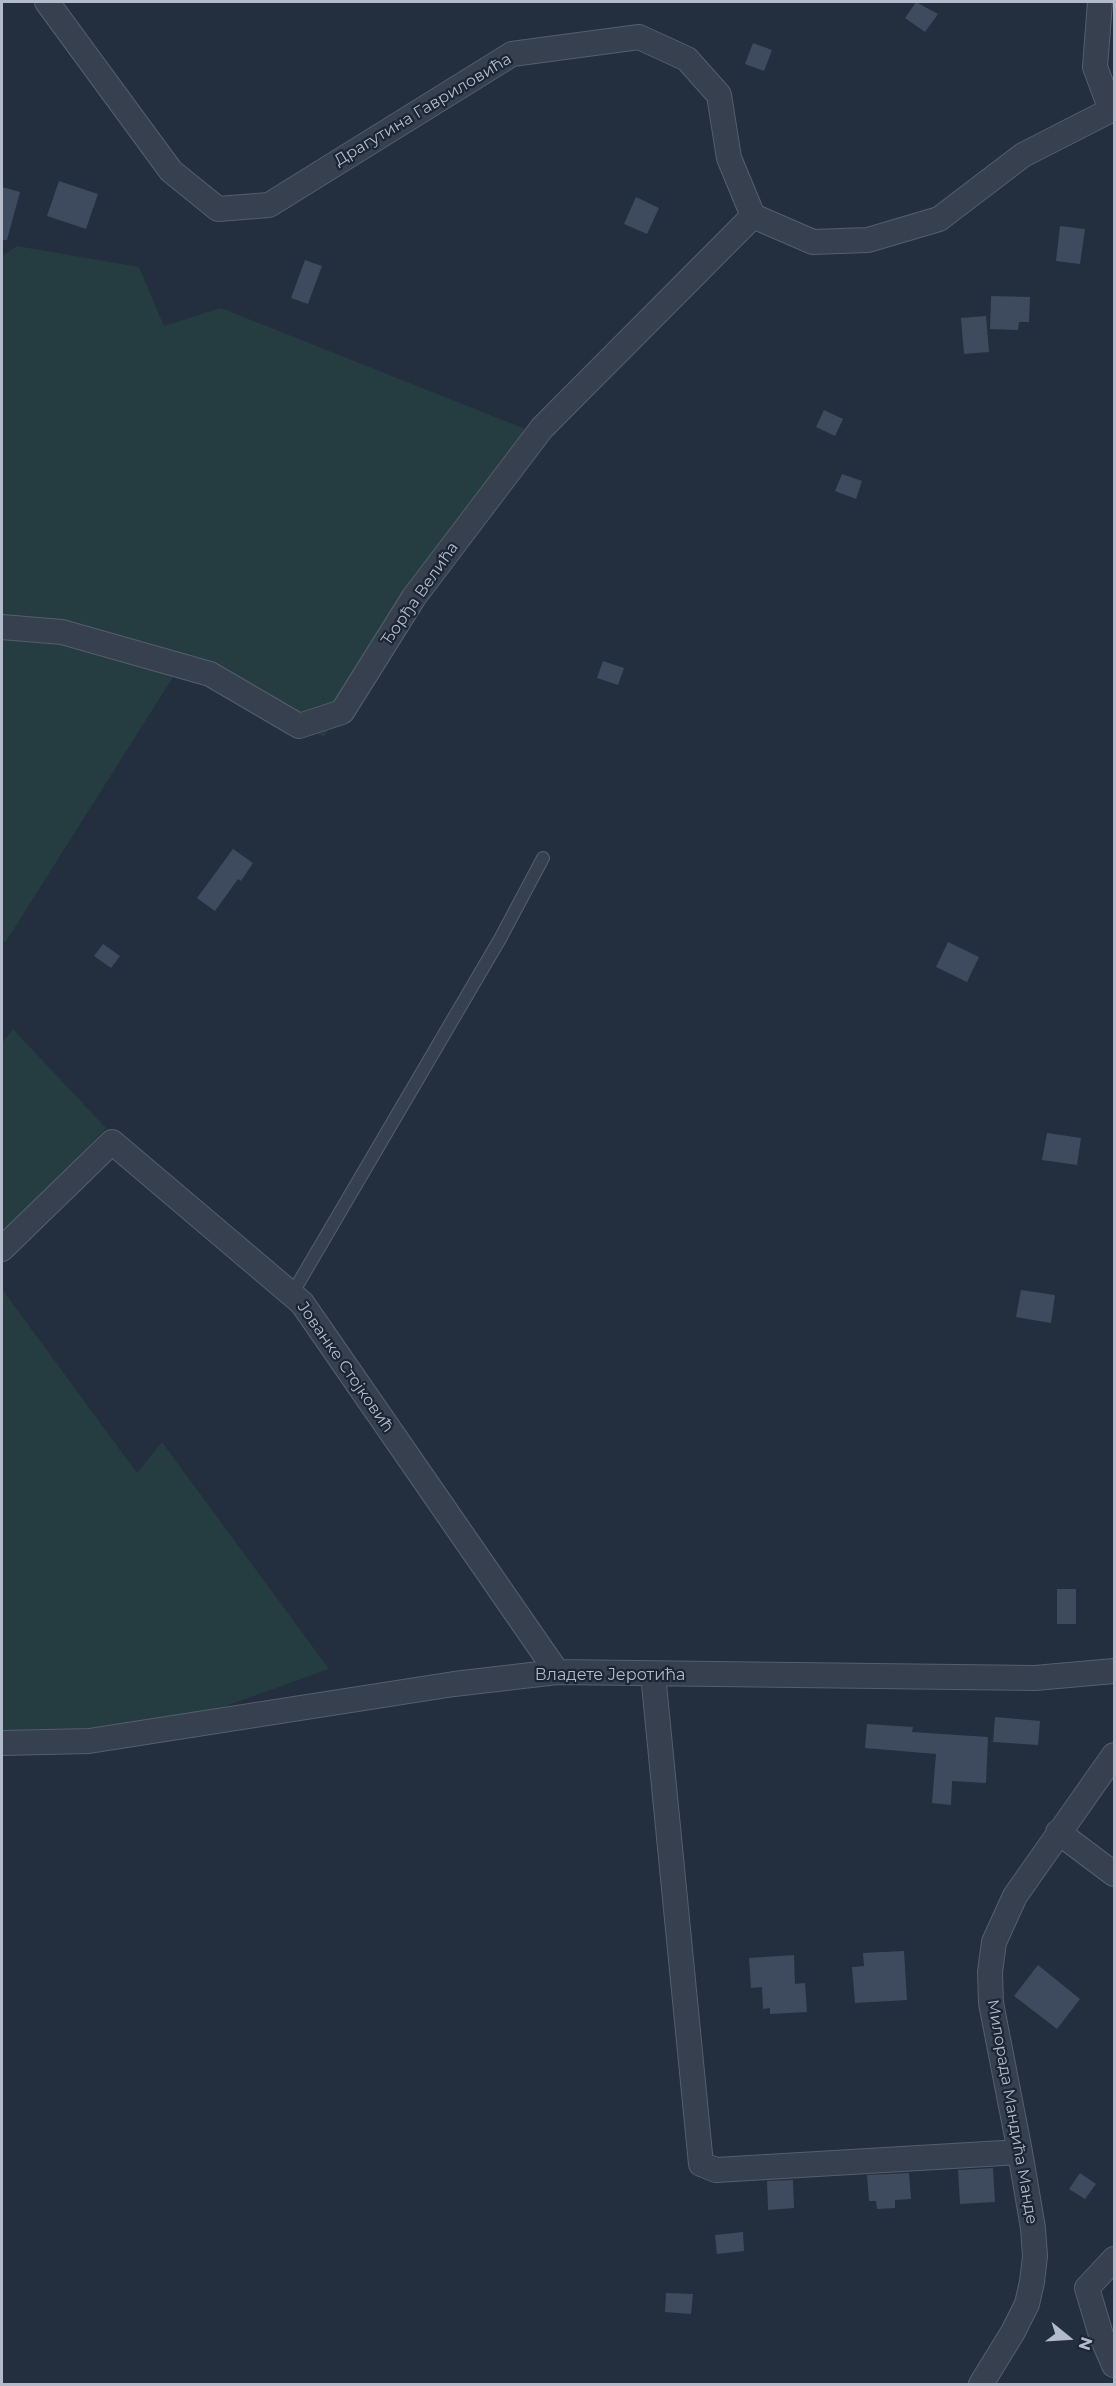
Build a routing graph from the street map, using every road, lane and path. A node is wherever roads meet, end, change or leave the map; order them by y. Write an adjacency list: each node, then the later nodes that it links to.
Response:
1 (46, 2): 4 (street, Драгутина Гавриловића)
2 (1100, 2): 3 (street)
3 (1113, 111): 4 (street)
4 (753, 216): 5 (street, Ђорђа Велића)
5 (2, 627)
6 (543, 858): 8 (lane)
7 (2, 1249): 8 (street, Јованке Стојковић)
8 (292, 1294): 10 (street, Јованке Стојковић)
9 (1114, 1671): 11 (street, Владете Јеротића)
10 (557, 1672): 11 (street, Владете Јеротића); 12 (street, Владете Јеротића)
11 (653, 1674): 16 (street)
12 (2, 1743)
13 (1114, 1755): 14 (street, Милорада Мандића Манде)
14 (1058, 1832): 15 (street); 16 (street, Милорада Мандића Манде)
15 (1114, 1874)
16 (1020, 2152): 19 (street, Милорада Мандића Манде)
17 (1114, 2259): 18 (street)
18 (1114, 2365)
19 (981, 2385)

